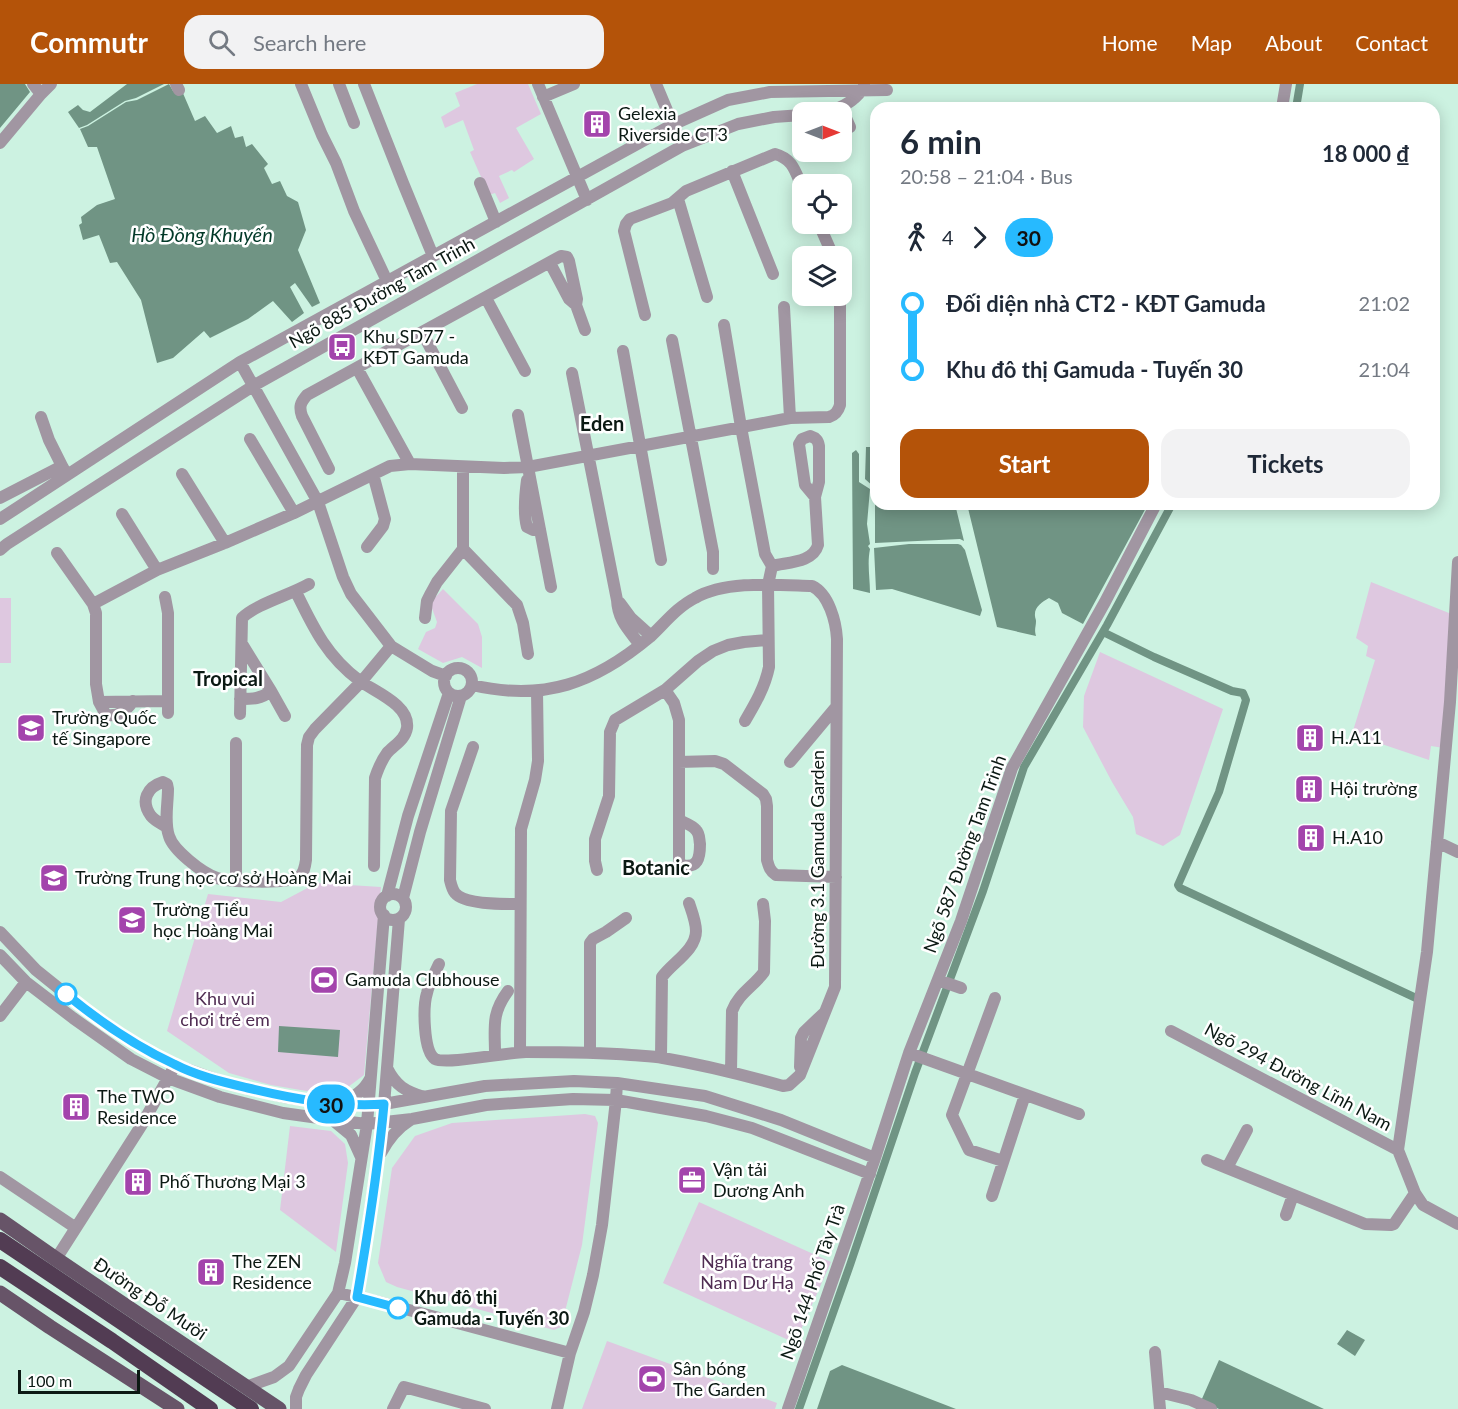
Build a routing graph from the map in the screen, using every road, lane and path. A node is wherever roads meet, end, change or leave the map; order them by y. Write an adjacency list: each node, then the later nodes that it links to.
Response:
1 (51, 84): 10 (street)
2 (301, 84): 30 (street)
3 (339, 84): 16 (street)
4 (364, 84): 27 (street)
5 (538, 84): 12 (street)
6 (574, 84): 12 (street)
7 (656, 84): 17 (street)
8 (1286, 84): 14 (street)
9 (864, 87): 11 (street, Ngõ 885 Đường Tam Trinh); 13 (street); 17 (street, Ngõ 885 Đường Tam Trinh)
10 (37, 89): 18 (street)
11 (886, 90)
12 (543, 98): 22 (street)
13 (847, 102)
14 (1283, 102)
15 (792, 116): 19 (street, Ngõ 885 Đường Tam Trinh)
16 (354, 123)
17 (672, 125): 19 (street); 22 (street, Ngõ 885 Đường Tam Trinh)
18 (0, 143)
19 (682, 146): 25 (street, Ngõ 885 Đường Tam Trinh)
20 (732, 171): 21 (street); 24 (street); 29 (street)
21 (797, 174)
22 (577, 177): 25 (street); 26 (street, Ngõ 885 Đường Tam Trinh)
23 (480, 183): 26 (street)
24 (678, 199): 31 (street); 36 (street)
25 (587, 200): 46 (street, Ngõ 885 Đường Tam Trinh)
26 (496, 222): 27 (street, Ngõ 885 Đường Tam Trinh)
27 (433, 256): 30 (street, Ngõ 885 Đường Tam Trinh)
28 (550, 263): 32 (street); 33 (street); 33 (street)
29 (773, 274)
30 (387, 281): 42 (street, Ngõ 885 Đường Tam Trinh)
31 (707, 297)
32 (486, 298): 39 (street); 44 (street)
33 (576, 305): 38 (street)
34 (840, 306): 50 (street)
35 (784, 307): 50 (street)
36 (645, 315)
37 (724, 325): 51 (street)
38 (585, 330)
39 (422, 332): 43 (street); 47 (street)
40 (672, 340): 52 (street)
41 (623, 351): 54 (street)
42 (240, 362): 46 (street); 60 (street, Ngõ 885 Đường Tam Trinh)
43 (357, 368): 56 (street); 59 (street)
44 (525, 371)
45 (572, 373): 55 (street)
46 (253, 386): 65 (street); 73 (street, Ngõ 885 Đường Tam Trinh)
47 (462, 408)
48 (519, 415): 58 (street)
49 (41, 417): 60 (street)
50 (790, 418): 51 (street)
51 (741, 427): 52 (street); 77 (street)
52 (690, 437): 54 (street); 78 (street)
53 (250, 439): 68 (street)
54 (641, 447): 55 (street); 75 (street)
55 (588, 457): 58 (street); 85 (street)
56 (410, 464): 57 (street); 62 (street)
57 (463, 467): 58 (street); 72 (street)
58 (528, 467): 82 (street)
59 (329, 469)
60 (64, 470): 64 (street, Ngõ 885 Đường Tam Trinh); 69 (street, Ngõ 885 Đường Tam Trinh)
61 (182, 474): 70 (street)
62 (373, 474): 65 (street); 71 (street)
63 (815, 497): 77 (street)
64 (0, 498)
65 (318, 502): 68 (street); 92 (street)
66 (1153, 510): 140 (street, Ngõ 587 Đường Tam Trinh)
67 (122, 513): 79 (street)
68 (294, 513): 70 (street)
69 (0, 519)
70 (225, 543): 79 (street)
71 (367, 548)
72 (463, 549): 87 (street); 93 (street)
73 (0, 550)
74 (57, 552): 86 (street)
75 (661, 560)
76 (1458, 562): 108 (street)
77 (772, 566): 81 (street)
78 (713, 569)
79 (157, 570): 86 (street)
80 (309, 584): 83 (street)
81 (768, 585): 88 (street, Đường 3.1 Gamuda Garden); 89 (street); 102 (street, Đường 3.1 Gamuda Garden)
82 (551, 587)
83 (296, 592): 90 (street); 95 (street)
84 (165, 597): 86 (street)
85 (617, 600): 88 (street); 91 (street)
86 (93, 604)
87 (424, 618)
88 (651, 636): 91 (street, Đường 3.1 Gamuda Garden)
89 (768, 640): 97 (street); 105 (street)
90 (241, 643): 98 (street); 101 (street)
91 (640, 645): 99 (street, Đường 3.1 Gamuda Garden)
92 (391, 646): 94 (street); 95 (street)
93 (528, 654)
94 (446, 676): 96 (street); 100 (street)
95 (361, 682): 117 (street); 120 (street)
96 (472, 685): 99 (street, Đường 3.1 Gamuda Garden); 100 (street)
97 (665, 690): 109 (street); 118 (street)
98 (271, 691): 101 (street); 104 (street)
99 (537, 692): 124 (street)
100 (455, 694): 113 (street); 114 (street)
101 (240, 699): 103 (street)
102 (836, 707): 110 (street, Đường 3.1 Gamuda Garden); 119 (street, Đường 3.1 Gamuda Garden)
103 (240, 714)
104 (285, 716)
105 (745, 721)
106 (236, 743): 120 (street)
107 (473, 747): 124 (street)
108 (1452, 747): 115 (street)
109 (679, 762): 111 (street); 119 (street)
110 (790, 762)
111 (679, 820)
112 (167, 827): 120 (street)
113 (405, 828): 114 (street); 121 (street)
114 (420, 832): 122 (street)
115 (1437, 842): 116 (street); 161 (street)
116 (1458, 852)
117 (374, 866)
118 (597, 870)
119 (836, 877): 144 (street, Đường 3.1 Gamuda Garden)
120 (236, 881)
121 (387, 896): 122 (street); 126 (street)
122 (403, 898): 128 (street)
123 (689, 903): 141 (street)
124 (520, 904): 137 (street)
125 (763, 904): 144 (street)
126 (384, 915): 128 (street); 146 (street)
127 (626, 918): 138 (street)
128 (399, 919): 143 (street)
129 (0, 932): 142 (street)
130 (0, 955): 132 (street)
131 (439, 964): 139 (street, Đường 3.1 Gamuda Garden)
132 (26, 982): 135 (street); 147 (street)
133 (508, 991): 139 (street)
134 (995, 998): 145 (street)
135 (0, 1016)
136 (1171, 1031): 161 (street, Ngõ 294 Đường Lĩnh Nam)
137 (520, 1052): 138 (street, Đường 3.1 Gamuda Garden); 139 (street, Đường 3.1 Gamuda Garden)
138 (590, 1052): 141 (street, Đường 3.1 Gamuda Garden)
139 (495, 1054)
140 (918, 1056): 145 (street); 167 (street, Ngõ 587 Đường Tam Trinh)
141 (661, 1057): 144 (street, Đường 3.1 Gamuda Garden)
142 (175, 1065): 147 (street); 152 (street)
143 (387, 1067): 150 (street); 153 (street)
144 (731, 1072)
145 (967, 1074): 149 (street); 166 (street)
146 (372, 1075): 152 (street); 154 (street)
147 (168, 1078): 157 (street); 177 (street)
148 (617, 1083): 150 (street); 151 (street); 162 (street)
149 (1025, 1095): 155 (street); 166 (street)
150 (425, 1097): 153 (street)
151 (616, 1100): 156 (street); 168 (street); 185 (street)
152 (337, 1104): 154 (street)
153 (384, 1104): 154 (street); 158 (street)
154 (369, 1105): 159 (street)
155 (1079, 1114)
156 (412, 1119): 158 (street); 164 (street)
157 (333, 1120): 159 (street); 163 (street)
158 (382, 1123): 159 (street); 164 (street)
159 (367, 1124): 163 (street)
160 (1247, 1130): 169 (street)
161 (1398, 1150): 171 (street, Ngõ 294 Đường Lĩnh Nam)
162 (858, 1151): 167 (street); 168 (street)
163 (361, 1159): 182 (street)
164 (378, 1159): 183 (street)
165 (1207, 1160): 169 (street)
166 (1003, 1161): 173 (street)
167 (872, 1166): 168 (street); 196 (street, Ngõ 144 Phố Tây Trà)
168 (852, 1167)
169 (1227, 1168): 172 (street)
170 (0, 1177): 177 (street)
171 (1415, 1193): 172 (street); 176 (street)
172 (1293, 1195): 174 (street)
173 (992, 1196)
174 (1286, 1215)
175 (0, 1220): 179 (main road, Đường Đỗ Mười)
176 (1458, 1224)
177 (76, 1228): 179 (street)
178 (0, 1240): 190 (highway)
179 (56, 1259): 186 (main road, Đường Đỗ Mười)
180 (0, 1267): 189 (highway)
181 (0, 1293): 188 (main road)
182 (338, 1293): 183 (street); 186 (street)
183 (357, 1297): 185 (street); 192 (street)
184 (1155, 1352): 187 (street)
185 (570, 1353): 195 (street)
186 (246, 1387): 191 (main road, Đường Đỗ Mười)
187 (1159, 1392): 197 (street); 198 (street)
188 (177, 1409)
189 (210, 1409)
190 (251, 1409)
191 (279, 1409)
192 (296, 1409)
193 (393, 1409): 194 (street)
194 (485, 1409)
195 (556, 1409)
196 (788, 1409)
197 (1160, 1409)
198 (1211, 1409)

